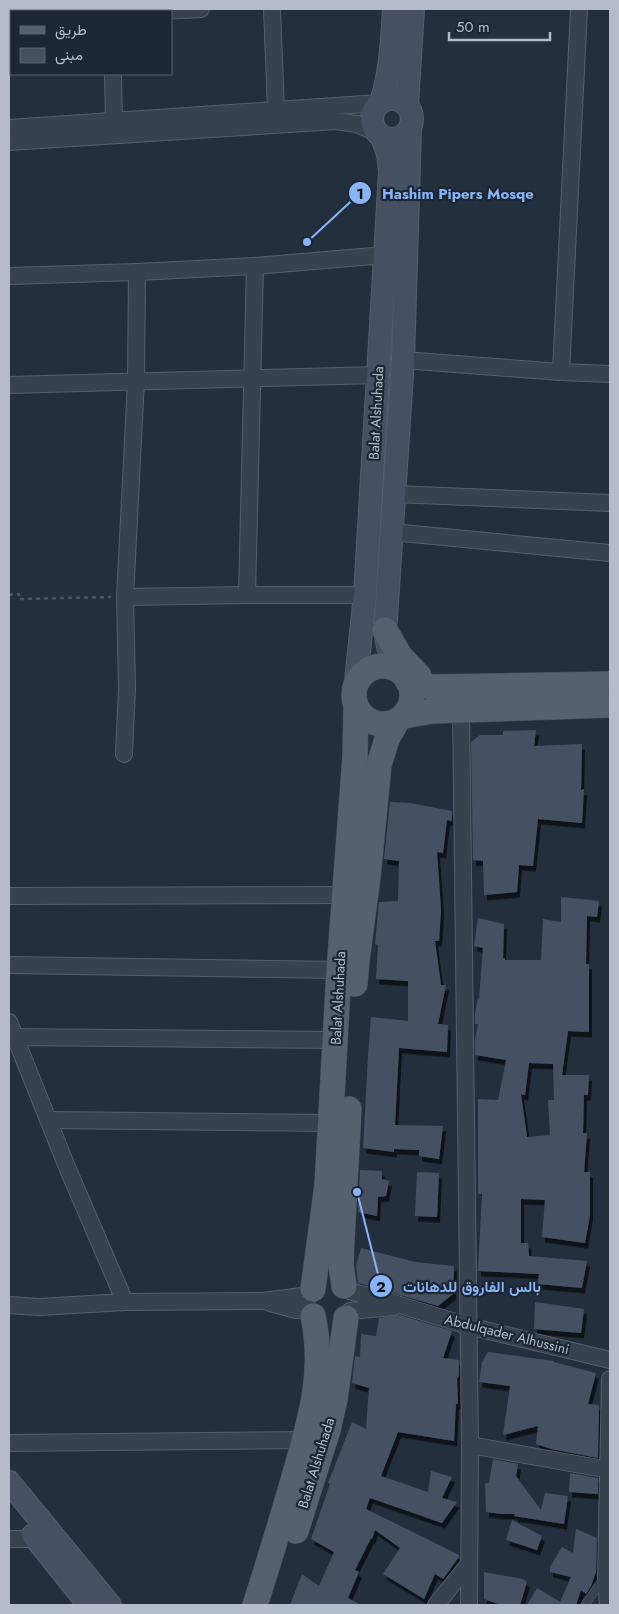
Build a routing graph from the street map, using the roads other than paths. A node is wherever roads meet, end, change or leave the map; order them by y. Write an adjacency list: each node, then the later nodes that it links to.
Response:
1 (201, 9): 6 (street)
2 (272, 9): 10 (street)
3 (394, 9): 8 (main road)
4 (413, 9): 9 (main road)
5 (579, 9): 22 (street)
6 (172, 10)
7 (113, 75): 12 (street)
8 (380, 103): 9 (main road); 11 (street); 15 (main road)
9 (407, 105): 14 (main road)
10 (276, 110): 11 (street); 12 (street)
11 (345, 114): 15 (street); 16 (street)
12 (114, 120): 13 (street)
13 (9, 128)
14 (410, 129): 15 (main road); 21 (main road, Balat Alshuhada)
15 (380, 135): 17 (main road, Balat Alshuhada)
16 (9, 142)
17 (385, 255): 18 (street); 24 (main road, Balat Alshuhada)
18 (255, 266): 19 (street); 25 (street)
19 (137, 272): 20 (street); 26 (street)
20 (9, 276)
21 (403, 360): 22 (street); 28 (main road, Balat Alshuhada)
22 (562, 372): 23 (street)
23 (610, 374)
24 (378, 375): 25 (street); 33 (main road, Balat Alshuhada)
25 (253, 378): 26 (street); 32 (street)
26 (136, 381): 27 (street); 34 (street)
27 (9, 385)
28 (395, 494): 29 (street); 30 (main road, Balat Alshuhada)
29 (610, 503)
30 (392, 532): 31 (street); 35 (main road, Balat Alshuhada)
31 (610, 552)
32 (247, 595): 33 (street); 34 (street)
33 (365, 595): 38 (main road, Balat Alshuhada)
34 (125, 597): 45 (street)
35 (386, 630): 36 (main road, Balat Alshuhada); 39 (main road)
36 (404, 677): 38 (main road); 39 (main road); 42 (main road)
37 (610, 684): 39 (main road)
38 (356, 698): 42 (main road); 43 (main road, Balat Alshuhada)
39 (432, 699): 41 (main road); 42 (main road)
40 (610, 704): 41 (main road)
41 (461, 710): 58 (street)
42 (400, 718): 44 (main road, Balat Alshuhada)
43 (356, 740): 44 (main road); 46 (main road, Balat Alshuhada)
44 (383, 748): 56 (main road, Balat Alshuhada)
45 (124, 754)
46 (344, 895): 47 (street); 49 (main road, Balat Alshuhada)
47 (9, 896)
48 (9, 965): 49 (street)
49 (339, 970): 51 (main road, Balat Alshuhada)
50 (11, 1032): 51 (street); 52 (street)
51 (335, 1040): 53 (main road, Balat Alshuhada)
52 (48, 1120): 53 (street); 54 (street)
53 (331, 1123): 55 (main road, Balat Alshuhada)
54 (125, 1302): 55 (street); 57 (street)
55 (311, 1302): 56 (main road); 56 (main road); 61 (main road, Balat Alshuhada)
56 (347, 1302): 58 (street, Abdulqader Alhussini); 74 (main road, Balat Alshuhada)
57 (9, 1305)
58 (468, 1326): 59 (street, Abdulqader Alhussini); 63 (street)
59 (610, 1360)
60 (610, 1379): 64 (street)
61 (304, 1440): 62 (street); 73 (main road, Balat Alshuhada)
62 (9, 1443)
63 (470, 1445): 64 (street); 69 (street)
64 (609, 1470): 70 (street)
65 (9, 1482): 72 (main road)
66 (9, 1505): 67 (main road)
67 (35, 1538): 68 (street); 71 (main road)
68 (9, 1539)
69 (468, 1565): 75 (street); 76 (street)
70 (606, 1576): 77 (lane); 78 (street)
71 (89, 1605)
72 (110, 1605)
73 (255, 1605)
74 (273, 1605)
75 (436, 1605)
76 (469, 1605)
77 (585, 1605)
78 (608, 1605)

